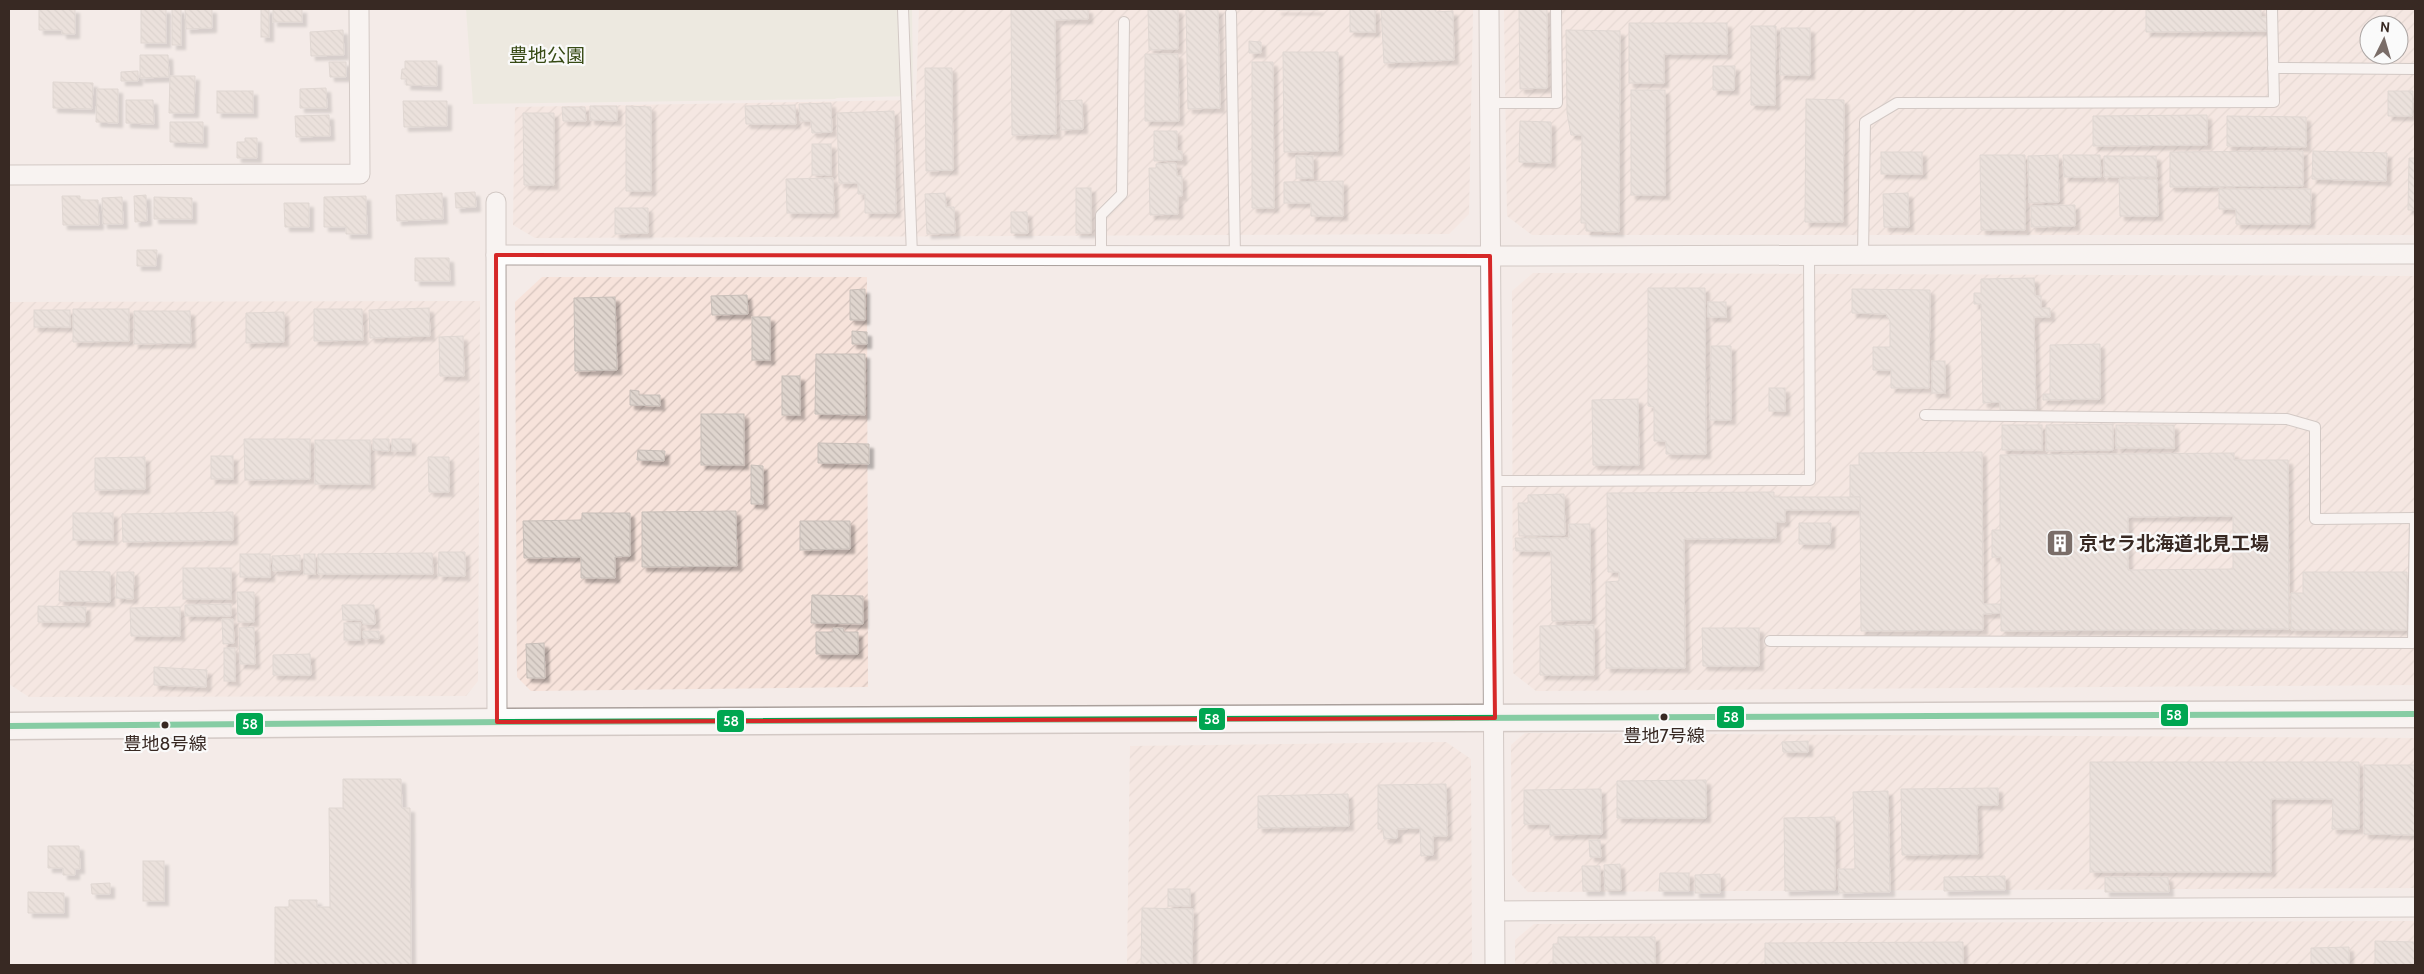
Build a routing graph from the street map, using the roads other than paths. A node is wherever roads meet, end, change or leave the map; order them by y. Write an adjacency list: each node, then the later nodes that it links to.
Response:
1 (359, 9): 11 (street)
2 (903, 9): 16 (lane)
3 (1489, 9): 10 (street)
4 (1556, 9): 10 (lane)
5 (2272, 9): 8 (lane)
6 (1231, 13): 18 (lane)
7 (1124, 22): 17 (lane)
8 (2273, 68): 9 (lane); 15 (lane)
9 (2415, 69)
10 (1490, 103): 19 (street)
11 (9, 175)
12 (496, 202): 14 (street)
13 (2415, 254): 15 (street)
14 (496, 255): 16 (street); 27 (street)
15 (1863, 255): 20 (street)
16 (912, 256): 17 (street)
17 (1102, 256): 18 (street)
18 (1235, 256): 19 (street)
19 (1490, 256): 20 (street); 22 (street)
20 (1809, 256): 22 (lane)
21 (1925, 415): 23 (lane)
22 (1492, 481): 26 (street)
23 (2415, 518): 24 (lane)
24 (1770, 641)
25 (2415, 714): 26 (main road)
26 (1494, 718): 27 (main road); 30 (street)
27 (497, 722): 28 (main road)
28 (9, 726)
29 (2415, 907): 30 (street)
30 (1495, 912): 31 (street)
31 (1495, 965)

